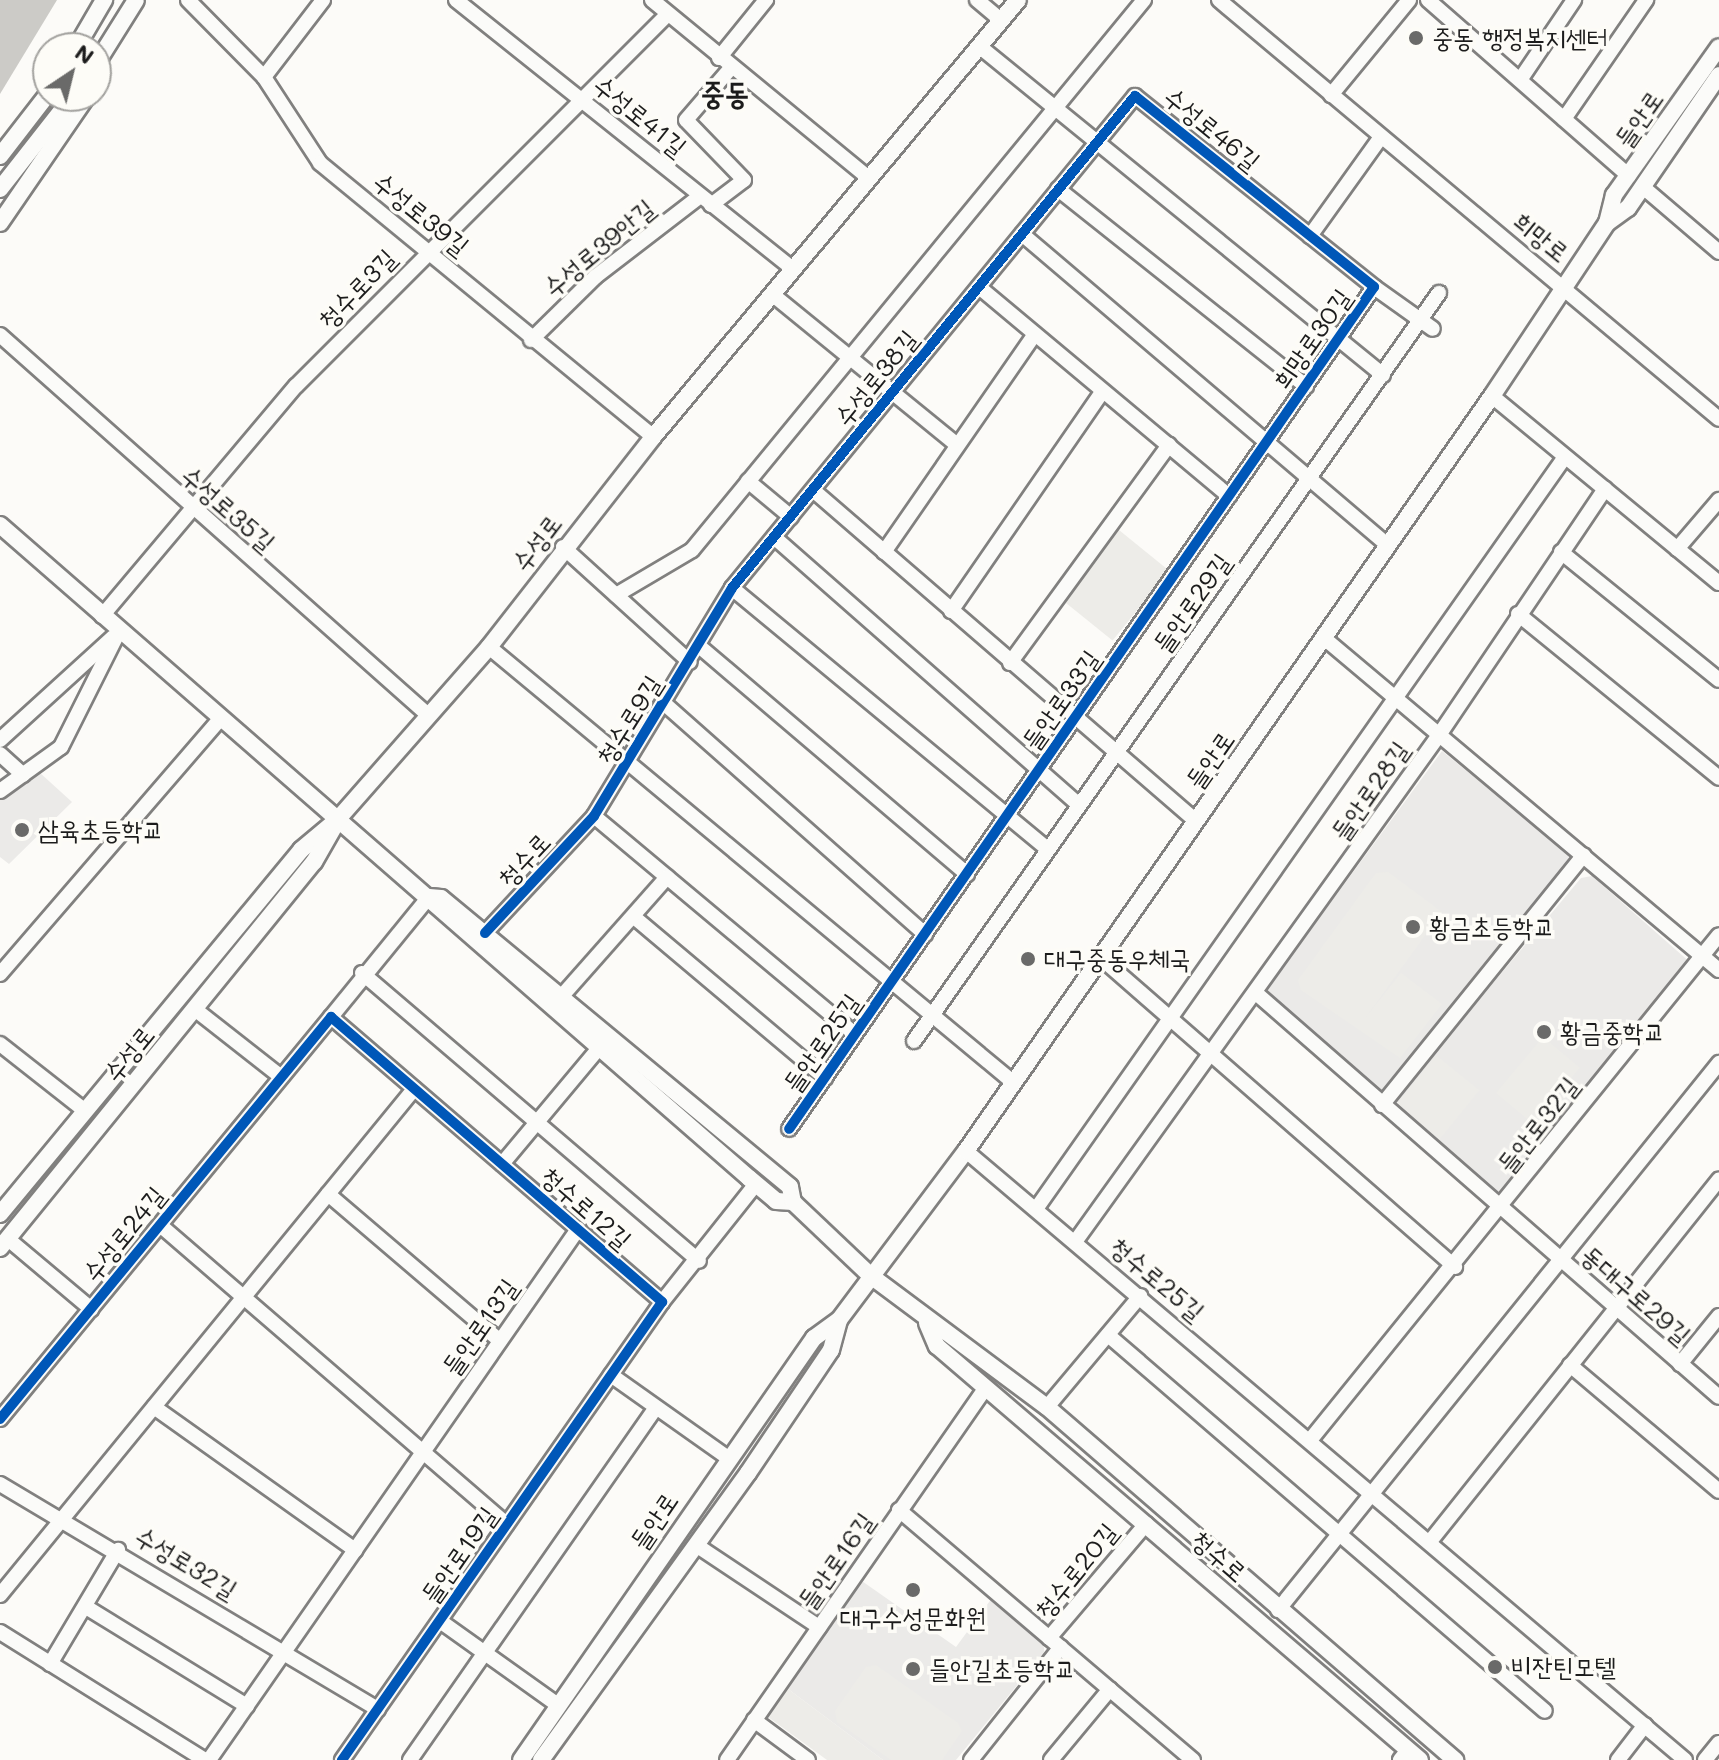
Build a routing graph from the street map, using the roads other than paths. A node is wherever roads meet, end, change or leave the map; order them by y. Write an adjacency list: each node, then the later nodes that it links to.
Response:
1 (104, 0): 19 (main road)
2 (124, 0): 20 (main road)
3 (136, 0): 21 (main road)
4 (188, 0): 25 (street, 수성로39길)
5 (323, 0): 25 (street)
6 (456, 0): 29 (street, 수성로41길)
7 (652, 0): 17 (street)
8 (766, 0): 24 (street)
9 (977, 0): 18 (street)
10 (1018, 0): 18 (main road, 수성로)
11 (1144, 0): 30 (street)
12 (1219, 0): 28 (street, 희망로)
13 (1409, 0): 28 (street)
14 (1428, 0): 27 (street)
15 (1574, 0): 27 (street)
16 (1646, 0): 35 (street)
17 (668, 14): 24 (street); 29 (street, 청수로3길)
18 (1001, 20): 22 (main road, 수성로)
19 (85, 32)
20 (110, 32)
21 (112, 39)
22 (979, 46): 30 (street); 41 (main road, 수성로)
23 (1719, 47): 40 (main road, 들안로)
24 (724, 64): 41 (street); 45 (street, 수성로39안길)
25 (264, 77): 52 (street, 수성로39길)
26 (1718, 79): 42 (main road, 들안로)
27 (1520, 80): 35 (street)
28 (1331, 95): 36 (street, 희망로)
29 (578, 96): 45 (street, 수성로41길); 52 (street, 청수로3길)
30 (1053, 106): 37 (street); 65 (street)
31 (37, 112): 34 (main road)
32 (60, 112): 43 (main road)
33 (76, 112): 46 (main road)
34 (33, 118): 38 (main road); 39 (main road)
35 (1564, 119): 40 (street)
36 (1381, 137): 50 (street); 56 (street, 희망로)
37 (1096, 143): 44 (street, 수성로38길); 50 (street, 수성로46길); 63 (street)
38 (0, 156)
39 (0, 167)
40 (1629, 176): 47 (main road, 들안로)
41 (869, 178): 53 (main road, 수성로)
42 (1643, 187): 47 (main road, 들안로); 51 (street, 들안로)
43 (0, 189)
44 (1058, 189): 49 (street, 수성로38길); 67 (street)
45 (705, 201): 53 (street, 수성로41길); 64 (street, 수성로39안길)
46 (0, 223)
47 (1607, 223): 56 (main road, 들안로)
48 (1719, 229): 51 (street)
49 (1022, 234): 54 (street, 수성로38길); 73 (street)
50 (1310, 236): 55 (street, 희망로30길)
51 (1714, 248)
52 (429, 250): 64 (street, 수성로39길); 83 (street, 청수로3길)
53 (793, 269): 58 (main road, 수성로)
54 (979, 287): 61 (street); 69 (street, 수성로38길)
55 (1374, 287): 59 (street); 63 (street, 희망로30길)
56 (1566, 288): 70 (main road, 들안로); 71 (street, 희망로)
57 (1439, 293): 59 (street)
58 (772, 294): 65 (street); 72 (main road, 수성로)
59 (1420, 320): 60 (street); 66 (street)
60 (1433, 329)
61 (1035, 334): 68 (street); 74 (street)
62 (0, 335): 83 (street, 수성로35길)
63 (1339, 339): 66 (street); 67 (street, 희망로30길)
64 (531, 340): 72 (street, 수성로39길)
65 (849, 356): 69 (street); 78 (street, 수성로38길)
66 (1383, 375): 77 (street)
67 (1306, 386): 73 (street, 희망로30길)
68 (1103, 391): 75 (street); 95 (street)
69 (892, 393): 74 (street); 80 (street, 수성로38길)
70 (1492, 396): 76 (street); 87 (main road, 들안로)
71 (1719, 419)
72 (653, 437): 88 (main road, 수성로)
73 (1266, 443): 77 (street); 81 (street, 들안로33길)
74 (957, 445): 90 (street)
75 (1169, 445): 81 (street); 103 (street)
76 (1565, 457): 79 (street); 105 (street)
77 (1310, 479): 87 (street); 113 (street, 들안로29길)
78 (748, 481): 84 (street); 94 (street, 수성로38길)
79 (1605, 489): 89 (street); 91 (street, 들안로28길)
80 (813, 490): 84 (street, 수성로38길); 90 (street)
81 (1229, 496): 108 (street, 들안로33길)
82 (1719, 500): 89 (street)
83 (189, 508): 97 (street, 청수로3길); 107 (street, 수성로35길)
84 (791, 517): 86 (street, 수성로38길)
85 (0, 525): 97 (main road, 청수로)
86 (774, 537): 93 (street, 수성로38길); 115 (street)
87 (1388, 546): 99 (main road, 들안로)
88 (563, 547): 94 (street); 101 (main road, 수성로)
89 (1677, 549): 92 (street)
90 (884, 552): 95 (street)
91 (1561, 552): 96 (street, 들안로28길); 104 (street)
92 (1719, 583)
93 (732, 588): 100 (street, 수성로38길); 122 (street)
94 (616, 595): 102 (street)
95 (951, 611): 103 (street)
96 (1518, 614): 110 (street, 들안로28길); 117 (street)
97 (102, 616): 98 (main road, 청수로)
98 (119, 631): 109 (main road, 청수로); 111 (street); 116 (street)
99 (1324, 638): 105 (street); 123 (main road, 들안로)
100 (699, 646): 102 (street, 청수로9길); 126 (street)
101 (489, 647): 107 (main road, 수성로); 114 (street)
102 (690, 662): 106 (street, 청수로9길)
103 (1010, 663): 108 (street)
104 (1719, 680)
105 (1397, 700): 110 (street); 144 (street, 들안로28길)
106 (666, 705): 114 (street, 청수로9길); 131 (street, 청수로9길)
107 (428, 715): 121 (main road, 수성로)
108 (1074, 719): 113 (street); 115 (street, 들안로33길)
109 (219, 720): 121 (main road, 청수로); 137 (street)
110 (1439, 735): 125 (street); 139 (street, 들안로28길)
111 (0, 740)
112 (0, 754): 116 (street)
113 (1114, 755): 119 (street); 123 (street)
114 (631, 760): 120 (street, 청수로9길); 138 (street, 청수로9길)
115 (1040, 768): 119 (street); 122 (street, 들안로33길)
116 (23, 775): 118 (street)
117 (1719, 778)
118 (0, 791)
119 (1079, 805): 124 (street)
120 (594, 816): 127 (street); 130 (street, 청수로)
121 (338, 819): 128 (main road, 청수로); 141 (main road, 수성로); 156 (main road, 수성로)
122 (1004, 820): 124 (street); 126 (street, 들안로33길)
123 (1196, 821): 134 (main road, 들안로)
124 (1048, 849): 142 (street)
125 (1584, 855): 133 (street); 155 (street)
126 (967, 874): 131 (street, 들안로33길)
127 (667, 877): 129 (street); 145 (street, 들안로25길)
128 (429, 897): 130 (main road, 청수로); 136 (street); 148 (main road, 청수로)
129 (634, 917): 140 (street); 152 (street)
130 (485, 933): 140 (main road, 청수로)
131 (925, 934): 138 (street, 들안로33길)
132 (1719, 935): 133 (street, 들안로32길)
133 (1702, 956): 135 (street); 166 (street, 들안로32길)
134 (1101, 958): 144 (street); 153 (main road, 들안로)
135 (1719, 970)
136 (362, 973): 143 (street); 157 (street, 청수로12길)
137 (0, 974)
138 (891, 982): 142 (street, 들안로25길); 145 (street, 들안로25길)
139 (1256, 993): 149 (street, 들안로28길); 155 (street)
140 (561, 997): 164 (main road, 청수로)
141 (196, 1010): 151 (street); 171 (main road, 수성로)
142 (930, 1014): 146 (street); 153 (street, 들안로25길)
143 (331, 1017): 151 (street); 154 (street)
144 (1170, 1019): 149 (street); 165 (street, 들안로28길)
145 (855, 1034): 152 (street, 들안로25길)
146 (914, 1041)
147 (0, 1044): 156 (street)
148 (600, 1047): 157 (street, 청수로12길); 162 (main road, 청수로)
149 (1212, 1057): 170 (street, 청수로25길); 174 (street)
150 (1719, 1063): 172 (street)
151 (281, 1077): 168 (street, 수성로24길)
152 (825, 1078): 158 (street, 들안로25길)
153 (1014, 1083): 159 (main road, 들안로)
154 (414, 1089): 160 (street, 청수로12길); 163 (street)
155 (1382, 1105): 166 (street)
156 (85, 1111): 167 (main road, 수성로)
157 (537, 1123): 160 (street, 청수로12길); 173 (street, 청수로12길)
158 (789, 1129)
159 (966, 1151): 165 (street); 175 (main road, 들안로)
160 (502, 1164): 169 (street, 청수로12길)
161 (1719, 1179): 180 (street)
162 (756, 1184): 164 (main road, 청수로); 173 (street)
163 (328, 1194): 177 (street); 185 (street)
164 (793, 1202): 175 (main road, 청수로)
165 (1036, 1209): 170 (street)
166 (1501, 1210): 172 (street); 174 (street)
167 (0, 1214)
168 (160, 1225): 177 (street, 수성로24길); 179 (street, 수성로24길)
169 (578, 1229): 178 (street, 청수로12길); 185 (street, 들안로13길)
170 (1075, 1242): 176 (street, 청수로25길)
171 (4, 1244): 179 (street, 수성로)
172 (1558, 1260): 180 (street, 동대구로29길); 199 (street)
173 (699, 1261): 178 (street)
174 (1455, 1267): 195 (street)
175 (871, 1276): 182 (main road, 들안로); 183 (main road, 청수로)
176 (1140, 1296): 184 (street); 195 (street, 청수로25길)
177 (243, 1298): 191 (street); 196 (street)
178 (662, 1302): 188 (street)
179 (91, 1309): 194 (street, 수성로24길)
180 (1615, 1309): 186 (street, 동대구로29길); 187 (street)
181 (1719, 1316): 186 (street)
182 (839, 1320): 197 (main road, 들안로); 207 (main road, 들안로)
183 (927, 1323): 189 (main road, 청수로); 192 (main road, 청수로)
184 (1108, 1335): 192 (street); 205 (street)
185 (500, 1341): 196 (street, 들안로13길)
186 (1680, 1364): 190 (street, 동대구로29길)
187 (1570, 1365): 200 (street); 206 (street)
188 (611, 1375): 193 (street); 203 (street, 들안로19길)
189 (986, 1388): 201 (street); 204 (main road, 청수로)
190 (1719, 1397)
191 (154, 1407): 202 (street); 209 (street)
192 (1047, 1407): 212 (main road, 청수로)
193 (656, 1408): 197 (street); 218 (street)
194 (0, 1419)
195 (1311, 1439): 199 (street, 청수로25길)
196 (423, 1452): 203 (street); 209 (street, 들안로13길)
197 (727, 1457): 222 (main road, 들안로)
198 (0, 1484): 202 (street)
199 (1374, 1490): 205 (street); 206 (street, 청수로25길)
200 (1719, 1491)
201 (899, 1510): 214 (street, 들안로16길); 216 (street, 들안로16길)
202 (64, 1517): 208 (street, 수성로32길); 210 (street)
203 (507, 1524): 213 (street, 들안로19길)
204 (1146, 1524): 216 (street, 청수로20길); 228 (main road, 청수로)
205 (1339, 1534): 212 (street); 224 (street)
206 (1432, 1539): 226 (street, 청수로25길)
207 (696, 1545): 214 (street, 들안로); 233 (main road, 들안로)
208 (118, 1550): 211 (street); 217 (street, 수성로32길)
209 (355, 1550): 217 (street, 들안로13길)
210 (0, 1595)
211 (86, 1607): 219 (street); 221 (street)
212 (1278, 1610): 239 (main road, 청수로)
213 (440, 1621): 218 (street); 223 (street, 들안로19길)
214 (819, 1627): 225 (street, 들안로16길)
215 (0, 1632): 219 (street)
216 (1055, 1643): 220 (street, 청수로20길); 236 (street, 청수로20길)
217 (284, 1651): 221 (street, 들안로13길); 223 (street)
218 (486, 1653): 222 (street); 231 (street)
219 (50, 1664): 229 (street)
220 (1110, 1689): 237 (street); 238 (street, 청수로20길)
221 (247, 1706): 229 (street, 들안로13길)
222 (559, 1706): 232 (main road, 들안로)
223 (378, 1709): 230 (street, 들안로19길)
224 (1545, 1711)
225 (754, 1720): 234 (street, 들안로16길); 235 (street)
226 (1645, 1725): 240 (street); 241 (street, 청수로25길)
227 (1719, 1743): 242 (street)
228 (1409, 1757)
229 (207, 1760)
230 (342, 1760)
231 (410, 1760)
232 (521, 1760)
233 (541, 1760)
234 (727, 1760)
235 (808, 1760)
236 (971, 1760)
237 (1051, 1760)
238 (1193, 1760)
239 (1455, 1760)
240 (1618, 1760)
241 (1685, 1760)
242 (1705, 1760)

